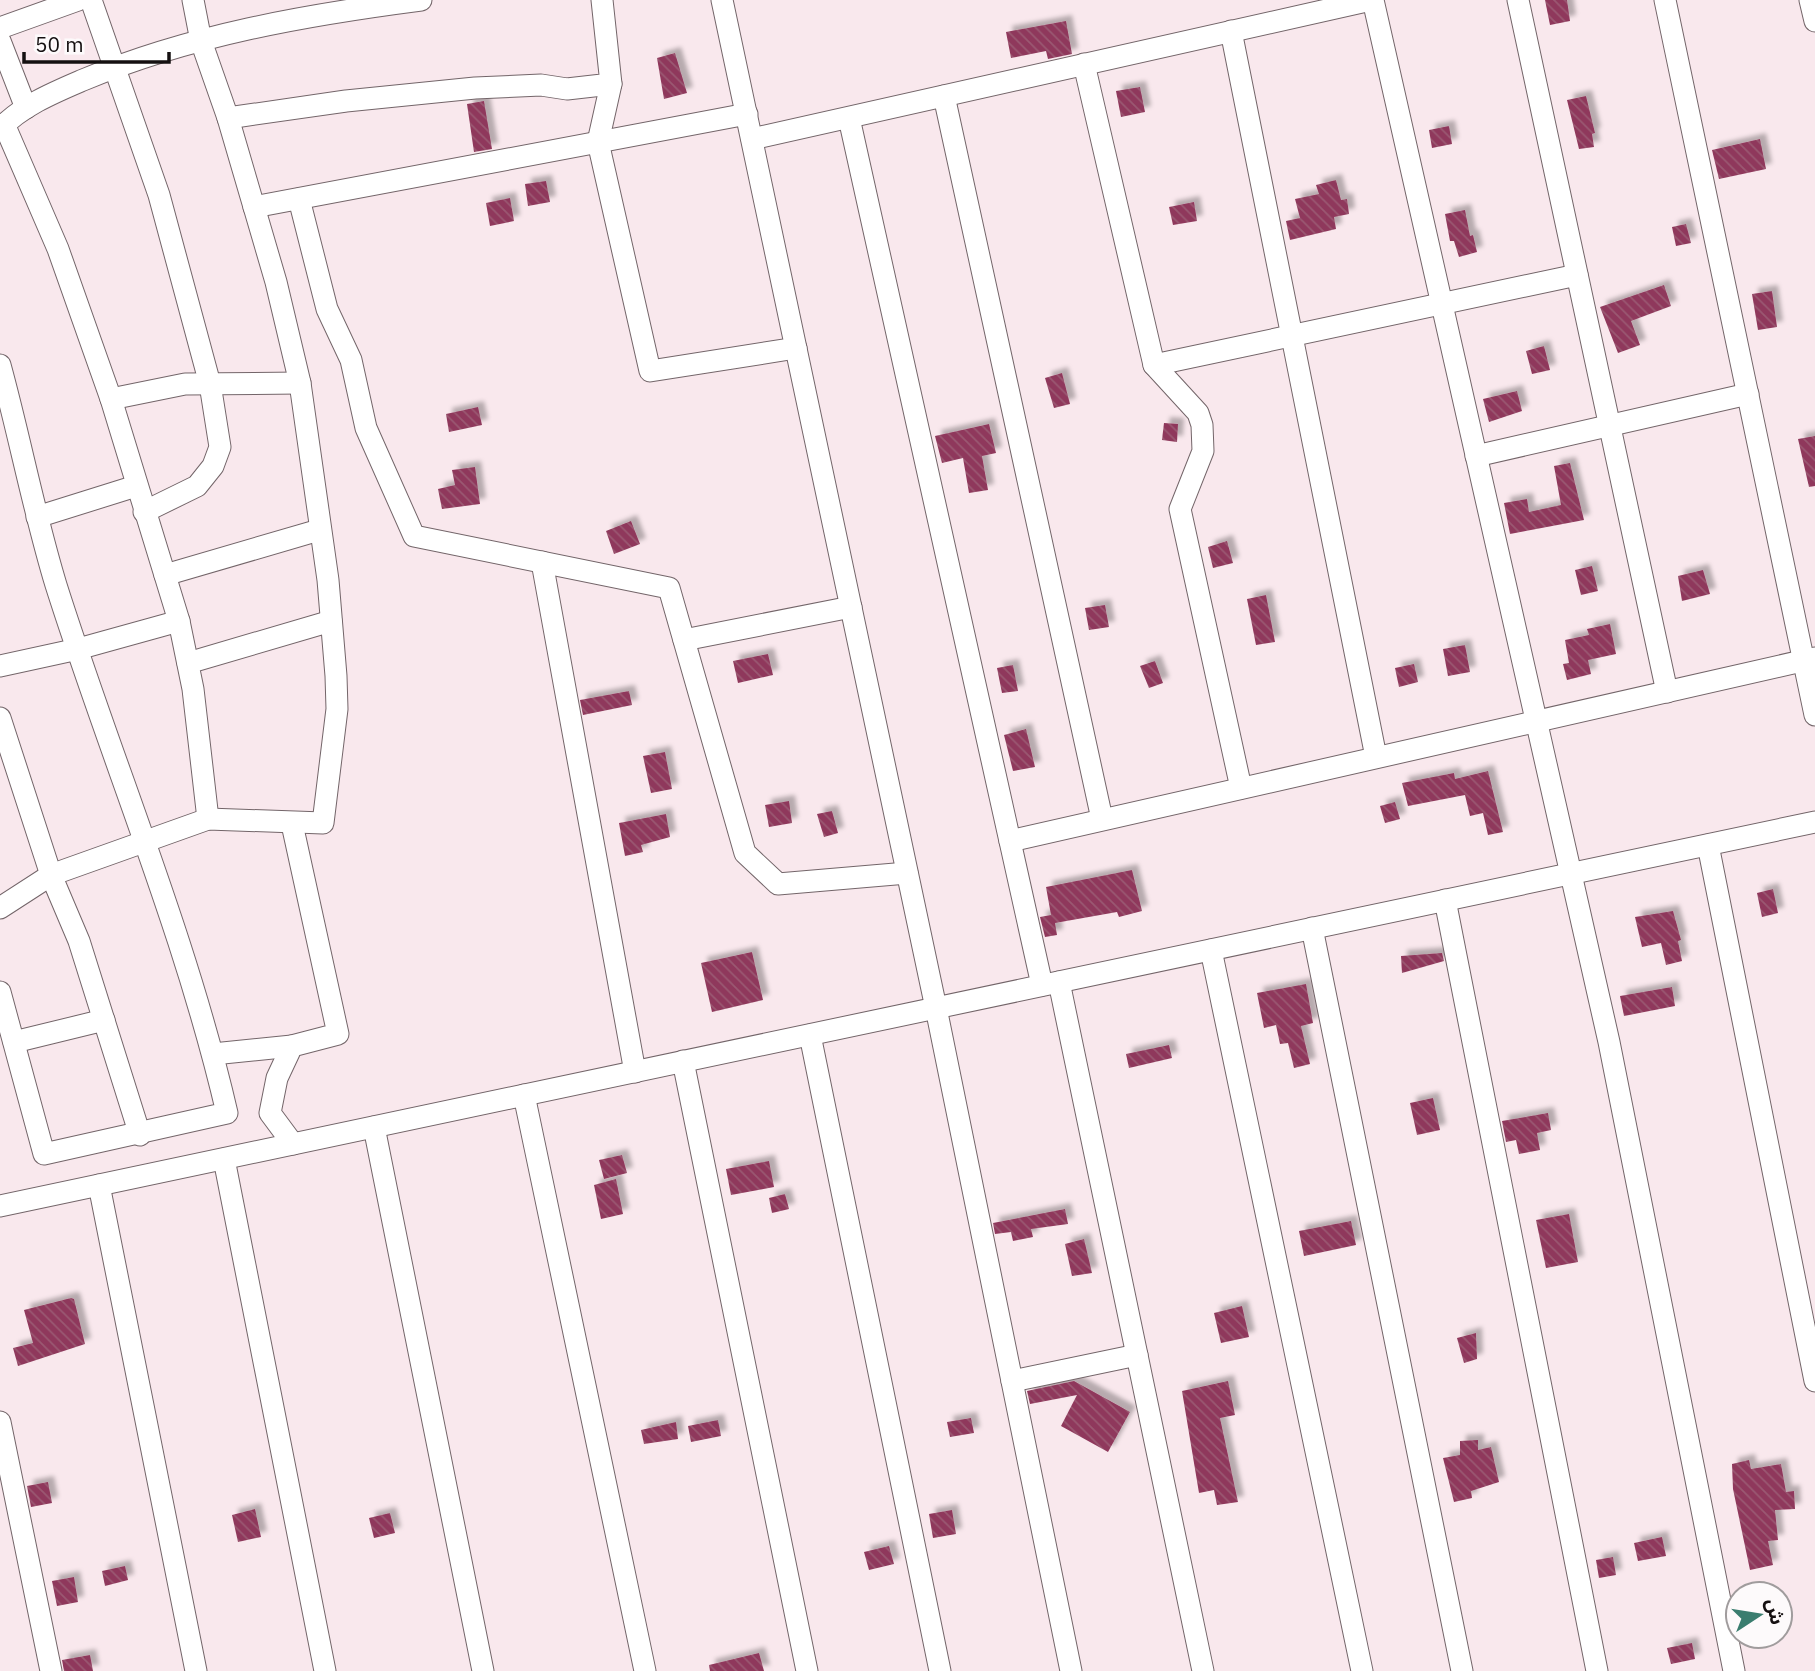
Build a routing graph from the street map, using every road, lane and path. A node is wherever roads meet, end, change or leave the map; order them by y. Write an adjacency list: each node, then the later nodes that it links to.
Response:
1 (78, 0): 12 (street)
2 (91, 0): 17 (street)
3 (193, 0): 15 (street)
4 (421, 0): 15 (street)
5 (602, 0): 18 (street)
6 (722, 0): 21 (street)
7 (1372, 0): 13 (street); 30 (street)
8 (1518, 0): 29 (street)
9 (1665, 0): 37 (street)
10 (1810, 0): 11 (street)
11 (1815, 21)
12 (0, 28)
13 (1231, 31): 16 (street); 31 (street)
14 (0, 41): 20 (street)
15 (201, 41): 17 (street); 22 (street)
16 (1084, 64): 19 (street); 34 (street)
17 (114, 67): 20 (street); 36 (street)
18 (611, 84): 22 (street); 26 (street)
19 (944, 96): 23 (street); 62 (street)
20 (26, 108): 24 (street)
21 (747, 114): 25 (street); 26 (street)
22 (228, 118): 28 (street)
23 (849, 118): 25 (street); 65 (street)
24 (2, 126): 38 (street)
25 (752, 139): 32 (street)
26 (598, 142): 27 (street); 32 (street)
27 (299, 199): 28 (street); 45 (street)
28 (254, 207): 35 (street)
29 (1577, 275): 30 (street); 39 (street)
30 (1442, 303): 31 (street); 40 (street)
31 (1292, 335): 34 (street); 59 (street)
32 (796, 348): 47 (street)
33 (0, 365): 43 (street)
34 (1154, 365): 60 (street)
35 (300, 383): 36 (street); 44 (street)
36 (209, 384): 38 (street); 42 (street)
37 (1748, 394): 39 (street); 52 (street)
38 (111, 399): 41 (street)
39 (1609, 426): 40 (street); 55 (street)
40 (1476, 456): 58 (street)
41 (136, 486): 42 (street); 43 (street)
42 (144, 512): 46 (street)
43 (37, 517): 51 (street)
44 (319, 530): 46 (street); 49 (street)
45 (542, 562): 50 (street); 84 (street)
46 (165, 575): 48 (street)
47 (851, 607): 50 (street); 68 (street)
48 (179, 621): 51 (street); 53 (street)
49 (331, 621): 53 (street); 64 (street)
50 (684, 640): 68 (street)
51 (78, 649): 54 (street); 66 (street)
52 (1809, 660): 55 (street); 56 (street)
53 (188, 663): 61 (street)
54 (0, 666)
55 (1667, 692): 58 (street)
56 (1815, 715)
57 (0, 718): 70 (street)
58 (1536, 721): 59 (street); 69 (street)
59 (1376, 757): 60 (street)
60 (1241, 788): 62 (street)
61 (208, 819): 64 (street); 66 (street)
62 (1102, 820): 65 (street)
63 (1815, 822): 67 (street)
64 (292, 824): 81 (street)
65 (1010, 841): 75 (street)
66 (146, 842): 70 (street); 82 (street)
67 (1708, 845): 69 (street); 94 (street)
68 (907, 873): 77 (street)
69 (1571, 874): 71 (street); 108 (street)
70 (51, 875): 72 (street); 78 (street)
71 (1445, 901): 73 (street); 107 (street)
72 (0, 908)
73 (1312, 928): 74 (street); 106 (street)
74 (1211, 950): 75 (street); 105 (street)
75 (1050, 984): 77 (street); 92 (street)
76 (0, 992): 80 (street)
77 (936, 1008): 79 (street); 93 (street)
78 (103, 1020): 80 (street); 87 (street)
79 (810, 1035): 83 (street); 102 (street)
80 (14, 1042): 87 (street)
81 (292, 1046): 82 (street); 88 (street)
82 (213, 1054): 87 (street)
83 (683, 1061): 84 (street); 101 (street)
84 (635, 1072): 85 (street)
85 (524, 1095): 86 (street); 100 (street)
86 (374, 1127): 88 (street); 99 (street)
87 (140, 1135)
88 (293, 1144): 89 (street)
89 (224, 1159): 90 (street); 98 (street)
90 (99, 1185): 91 (street); 97 (street)
91 (0, 1206)
92 (1137, 1355): 93 (street); 104 (street)
93 (1012, 1381): 103 (street)
94 (1815, 1381)
95 (0, 1422): 96 (street)
96 (51, 1671)
97 (196, 1671)
98 (325, 1671)
99 (483, 1671)
100 (645, 1671)
101 (807, 1671)
102 (940, 1671)
103 (1071, 1671)
104 (1203, 1671)
105 (1362, 1671)
106 (1462, 1671)
107 (1597, 1671)
108 (1734, 1671)

